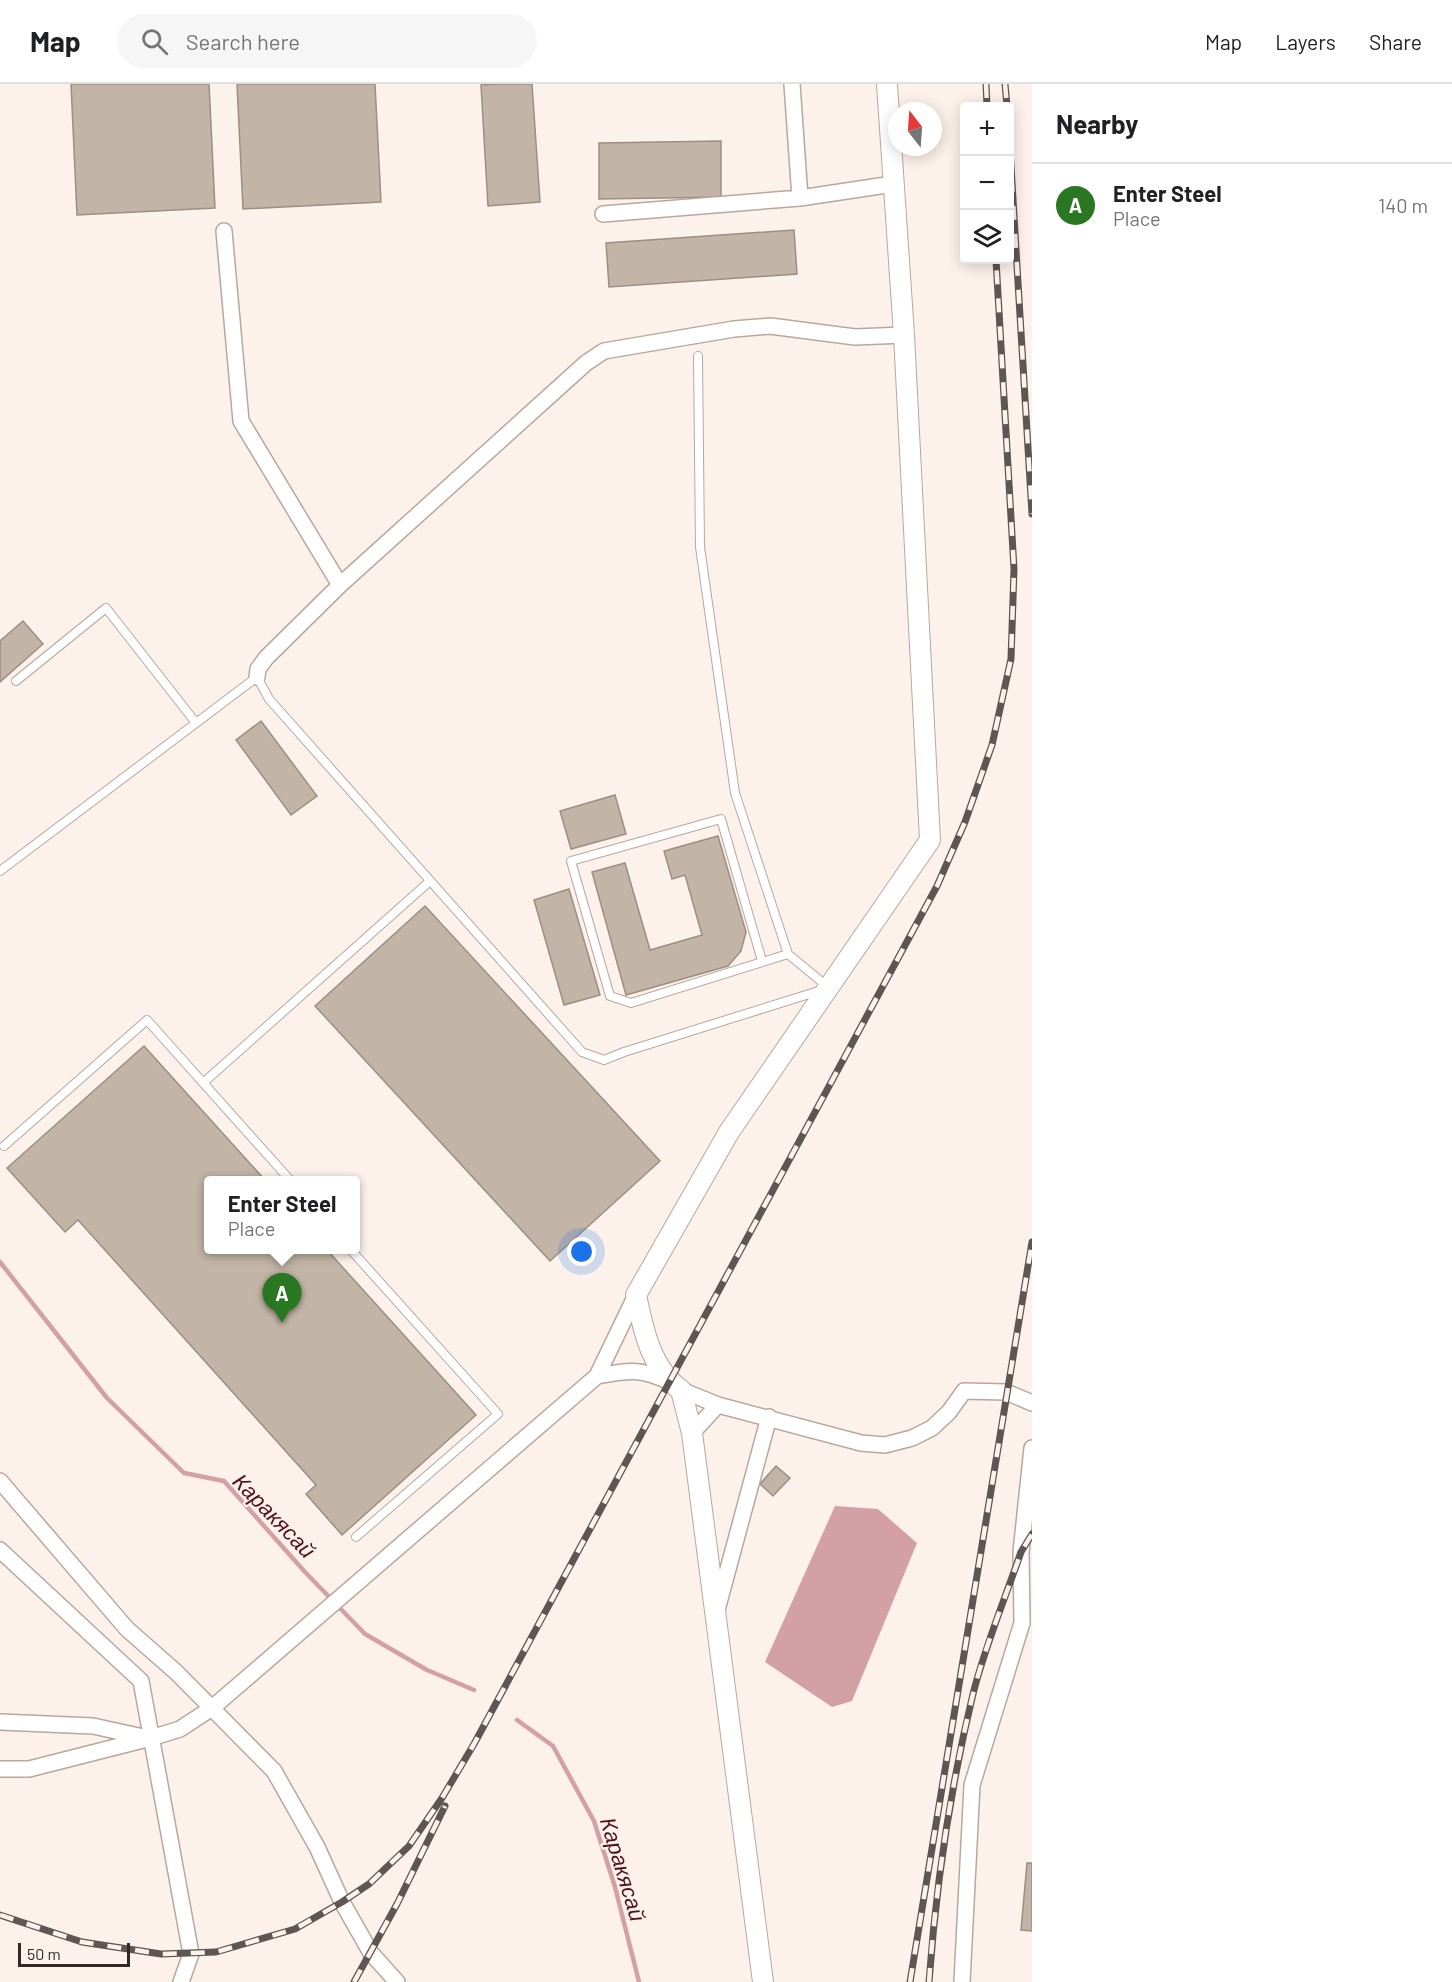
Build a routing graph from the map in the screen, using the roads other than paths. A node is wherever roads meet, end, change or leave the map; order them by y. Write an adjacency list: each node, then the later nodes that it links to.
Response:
1 (792, 84): 4 (street)
2 (887, 84): 3 (street)
3 (893, 184): 4 (street); 7 (street)
4 (800, 198): 5 (street)
5 (603, 214)
6 (224, 231): 9 (street)
7 (904, 334): 9 (street); 17 (street)
8 (698, 356): 15 (lane)
9 (340, 585): 10 (street)
10 (257, 677): 12 (lane); 14 (lane)
11 (16, 681): 12 (lane)
12 (196, 723): 13 (lane)
13 (0, 871)
14 (430, 881): 17 (lane); 18 (lane)
15 (788, 954): 16 (lane); 17 (lane)
16 (762, 961): 16 (lane)
17 (830, 988): 22 (street)
18 (203, 1083): 19 (lane); 20 (lane)
19 (4, 1146)
20 (286, 1176)
21 (355, 1254): 31 (lane)
22 (636, 1295): 23 (street); 24 (street)
23 (597, 1376): 24 (street); 35 (street)
24 (675, 1386): 26 (street); 28 (street)
25 (1032, 1403): 27 (street)
26 (718, 1405): 27 (street); 28 (street)
27 (769, 1417): 34 (street)
28 (692, 1433): 34 (street)
29 (1032, 1448): 33 (street)
30 (0, 1481): 35 (street)
31 (356, 1537)
32 (0, 1550): 37 (street)
33 (1027, 1581): 42 (street)
34 (716, 1613): 41 (street)
35 (212, 1708): 37 (street); 40 (street)
36 (0, 1722): 37 (street)
37 (151, 1738): 38 (street); 39 (street)
38 (0, 1769)
39 (181, 1982)
40 (397, 1982)
41 (763, 1982)
42 (962, 1982)

